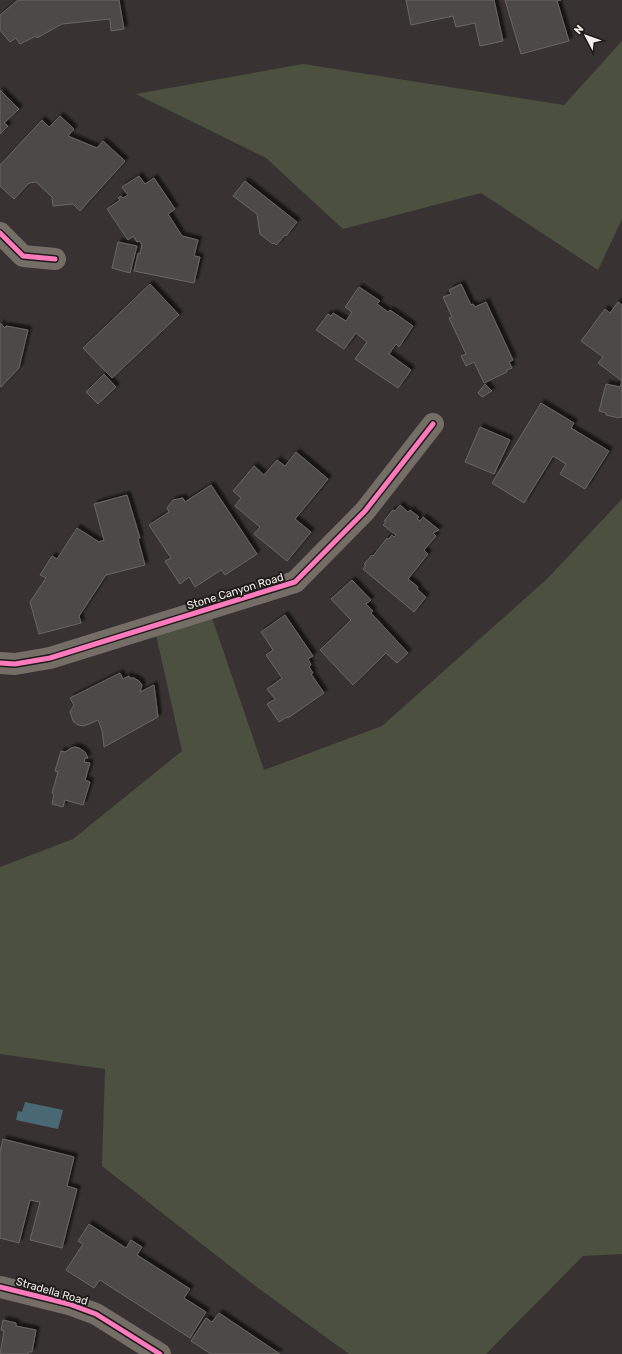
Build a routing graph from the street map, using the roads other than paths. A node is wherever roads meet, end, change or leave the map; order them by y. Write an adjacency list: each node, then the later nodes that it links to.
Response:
1 (0, 233): 2 (street)
2 (55, 259)
3 (433, 424): 4 (street, Stone Canyon Road)
4 (0, 663)
5 (0, 1287): 6 (street, Stradella Road)
6 (160, 1354)

